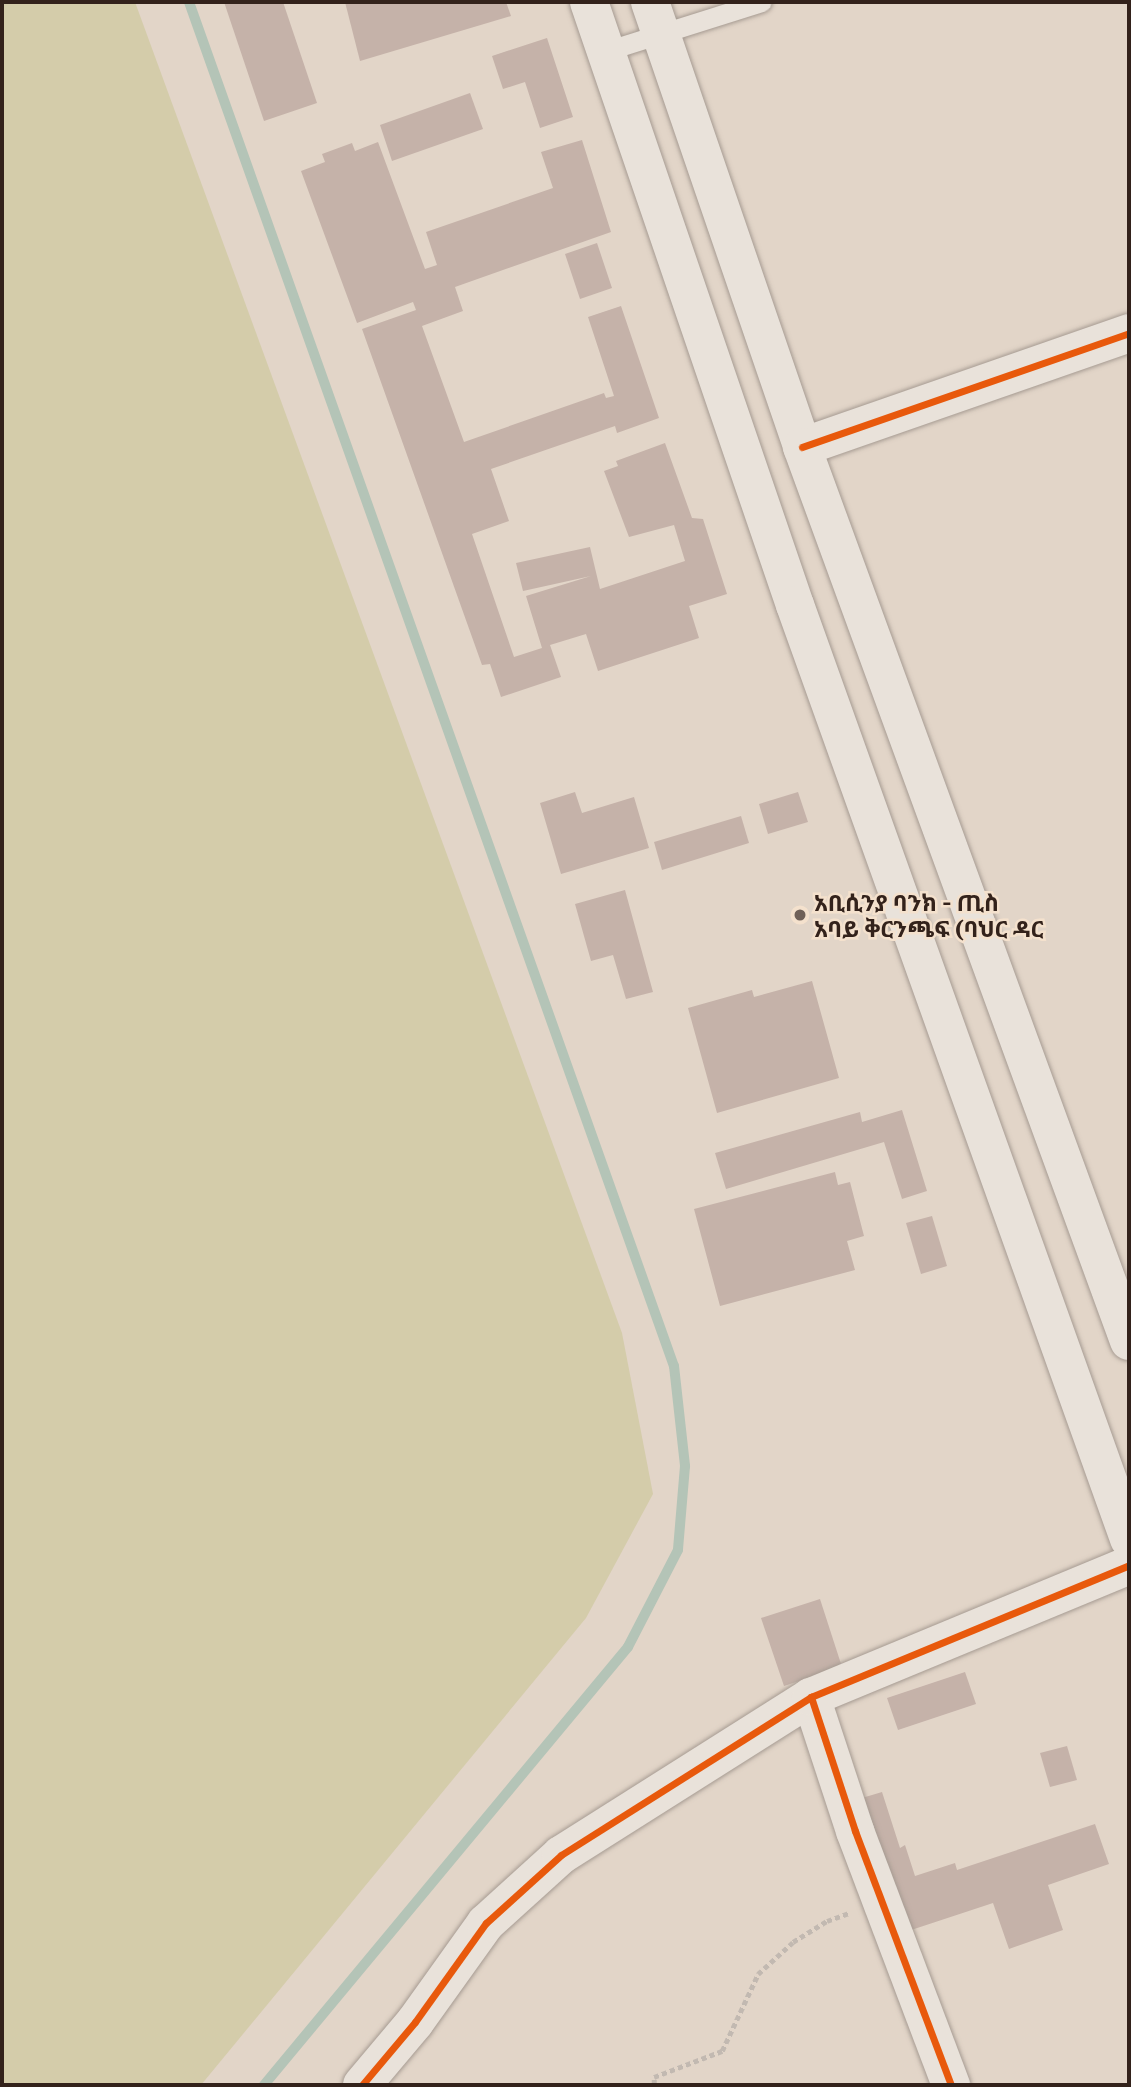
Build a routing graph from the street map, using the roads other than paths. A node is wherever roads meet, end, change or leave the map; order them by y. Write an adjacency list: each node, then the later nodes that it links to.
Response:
1 (589, 2): 4 (main road)
2 (761, 2): 3 (lane)
3 (656, 18): 4 (lane); 6 (main road)
4 (606, 51): 8 (main road)
5 (1129, 333): 6 (main road)
6 (802, 447): 7 (main road)
7 (1127, 1329)
8 (1129, 1539)
9 (1129, 1565): 10 (main road)
10 (811, 1697): 11 (main road); 12 (main road)
11 (362, 2085)
12 (951, 2085)

